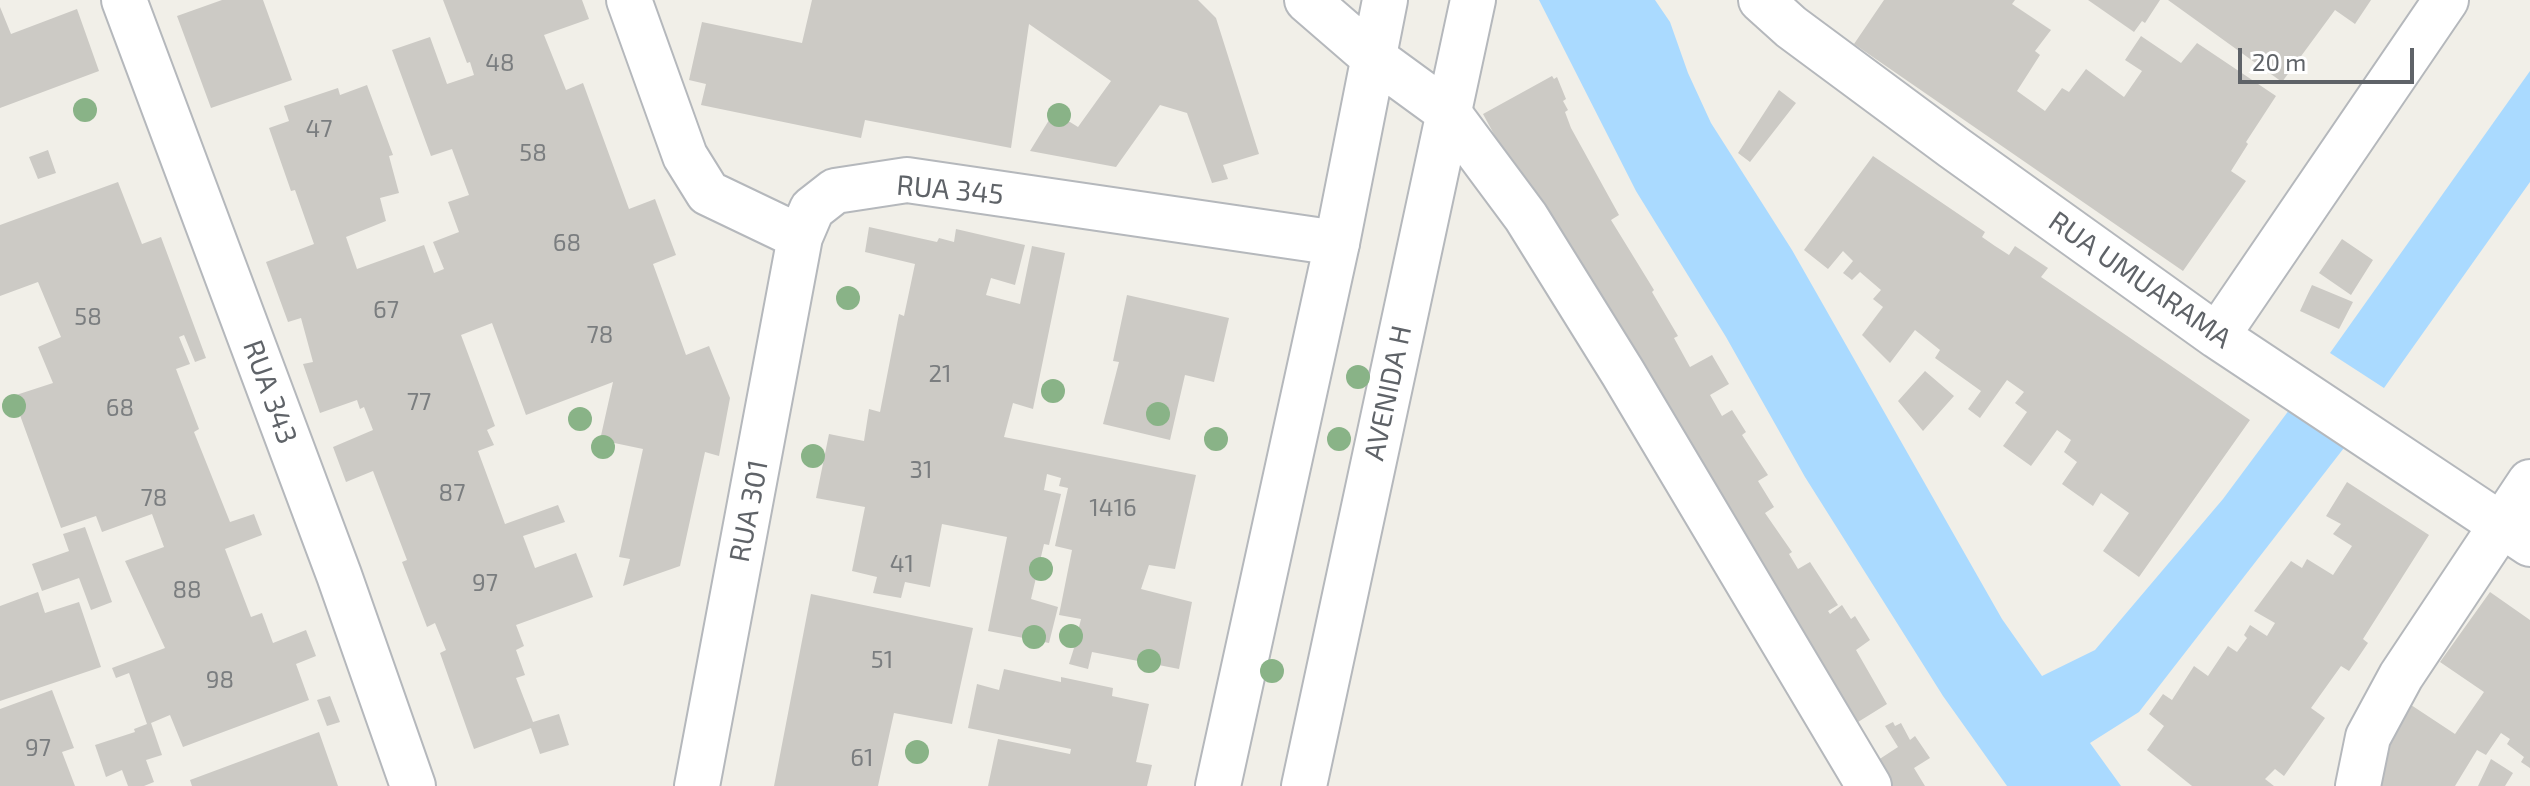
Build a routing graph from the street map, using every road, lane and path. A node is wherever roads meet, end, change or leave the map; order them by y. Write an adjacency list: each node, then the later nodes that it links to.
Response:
1 (124, 0): 15 (street, RUA 343)
2 (629, 0): 10 (street)
3 (1307, 0): 8 (street)
4 (1385, 0): 8 (street)
5 (1473, 0): 9 (street, AVENIDA H)
6 (2446, 0): 12 (street)
7 (1787, 9): 12 (street, RUA UMUARAMA)
8 (1374, 58): 9 (street); 11 (street)
9 (1448, 112): 18 (street, AVENIDA H); 19 (street)
10 (800, 237): 11 (street, RUA 345); 16 (street, RUA 301)
11 (1337, 243): 17 (street)
12 (2217, 336): 14 (street, RUA UMUARAMA)
13 (2530, 482): 14 (street)
14 (2515, 535): 20 (street)
15 (413, 786)
16 (697, 786)
17 (1218, 786)
18 (1304, 786)
19 (1869, 786)
20 (2358, 786)

